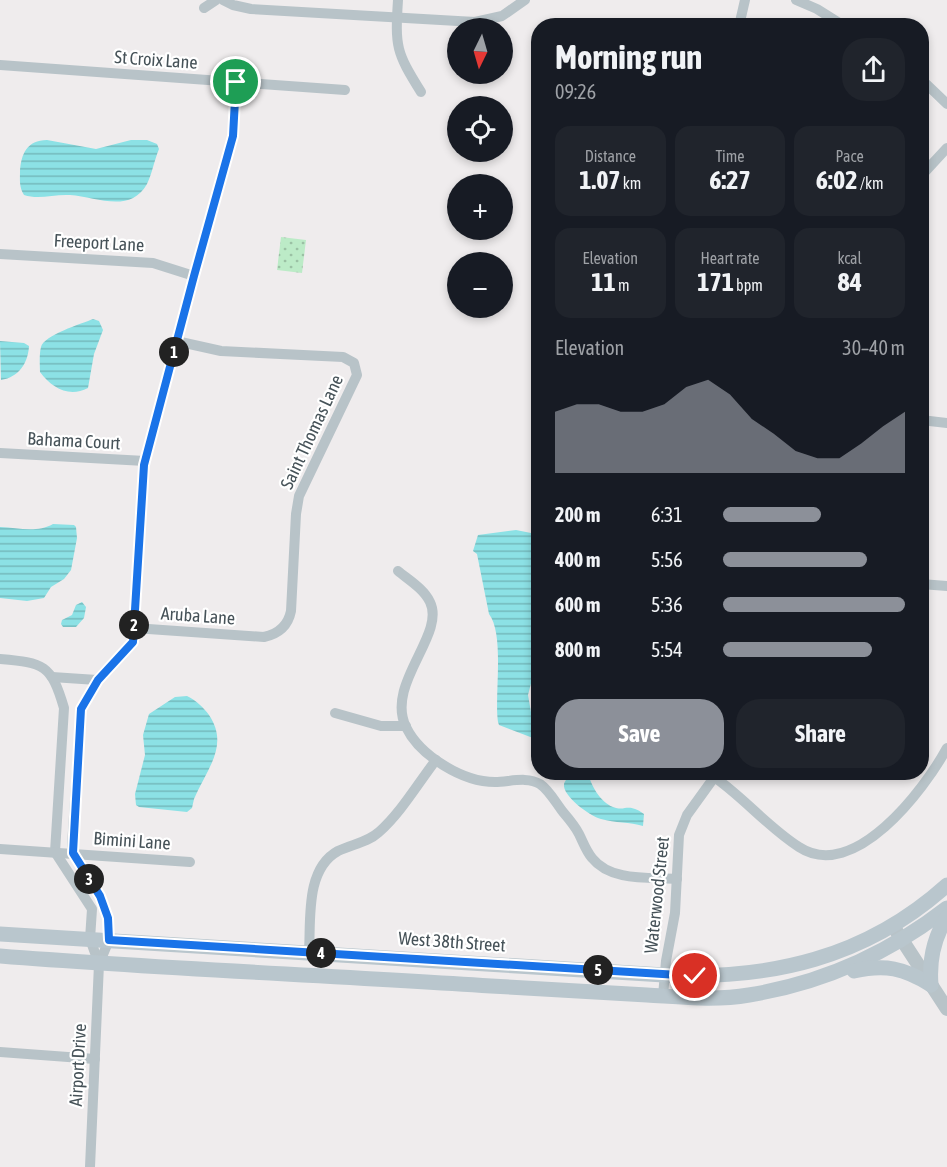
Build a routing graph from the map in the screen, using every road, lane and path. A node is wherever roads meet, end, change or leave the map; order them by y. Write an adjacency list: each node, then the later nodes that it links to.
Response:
1 (216, 0): 7 (street)
2 (223, 0): 8 (street)
3 (399, 0): 8 (street)
4 (525, 0): 8 (street)
5 (745, 0): 9 (street)
6 (796, 0): 10 (street)
7 (204, 8)
8 (397, 18): 15 (street)
9 (741, 18)
10 (831, 18)
11 (0, 65): 12 (street, St Croix Lane)
12 (236, 82): 14 (street, St Croix Lane); 20 (street)
13 (929, 87): 16 (street)
14 (345, 90)
15 (421, 93)
16 (947, 104)
17 (947, 148): 18 (street)
18 (929, 167)
19 (0, 254): 20 (street, Freeport Lane)
20 (194, 276): 21 (street)
21 (177, 341): 25 (street); 30 (street, Saint Thomas Lane)
22 (929, 421): 23 (street)
23 (947, 423)
24 (0, 453): 25 (street, Bahama Court)
25 (145, 461): 29 (street)
26 (398, 571): 37 (street)
27 (929, 585): 28 (street)
28 (947, 586)
29 (134, 628): 30 (street, Aruba Lane); 33 (street)
30 (259, 637)
31 (0, 659): 32 (street)
32 (52, 677): 33 (street); 34 (street)
33 (98, 680): 35 (street)
34 (64, 708): 35 (street); 45 (street)
35 (81, 709): 46 (street)
36 (334, 713): 37 (street)
37 (406, 726): 39 (street)
38 (947, 748): 40 (street)
39 (436, 760): 48 (street); 57 (street)
40 (929, 776)
41 (709, 780): 48 (street, Waterwood Street)
42 (720, 780): 43 (street)
43 (926, 780)
44 (0, 849): 45 (street, Bimini Lane)
45 (56, 852): 46 (street, Bimini Lane); 54 (street)
46 (73, 853): 47 (street, Bimini Lane); 55 (street)
47 (190, 862)
48 (677, 879): 60 (street, Waterwood Street)
49 (947, 885): 52 (main road, West 38th Street)
50 (947, 908): 56 (main road)
51 (947, 917): 62 (main road)
52 (892, 926): 56 (street); 60 (main road, West 38th Street)
53 (0, 934): 54 (main road, West 38th Street)
54 (90, 939): 55 (main road, West 38th Street); 59 (street)
55 (109, 940): 57 (main road, West 38th Street); 59 (street)
56 (902, 940): 61 (main road); 62 (street)
57 (309, 952): 60 (main road, West 38th Street)
58 (0, 956): 59 (main road)
59 (99, 964): 63 (main road); 66 (street, Airport Drive)
60 (664, 975): 63 (street, Waterwood Street)
61 (819, 979): 62 (main road); 63 (main road)
62 (932, 984): 64 (street)
63 (663, 996)
64 (947, 1010)
65 (0, 1052): 66 (street)
66 (94, 1059): 67 (street, Airport Drive)
67 (90, 1167)

